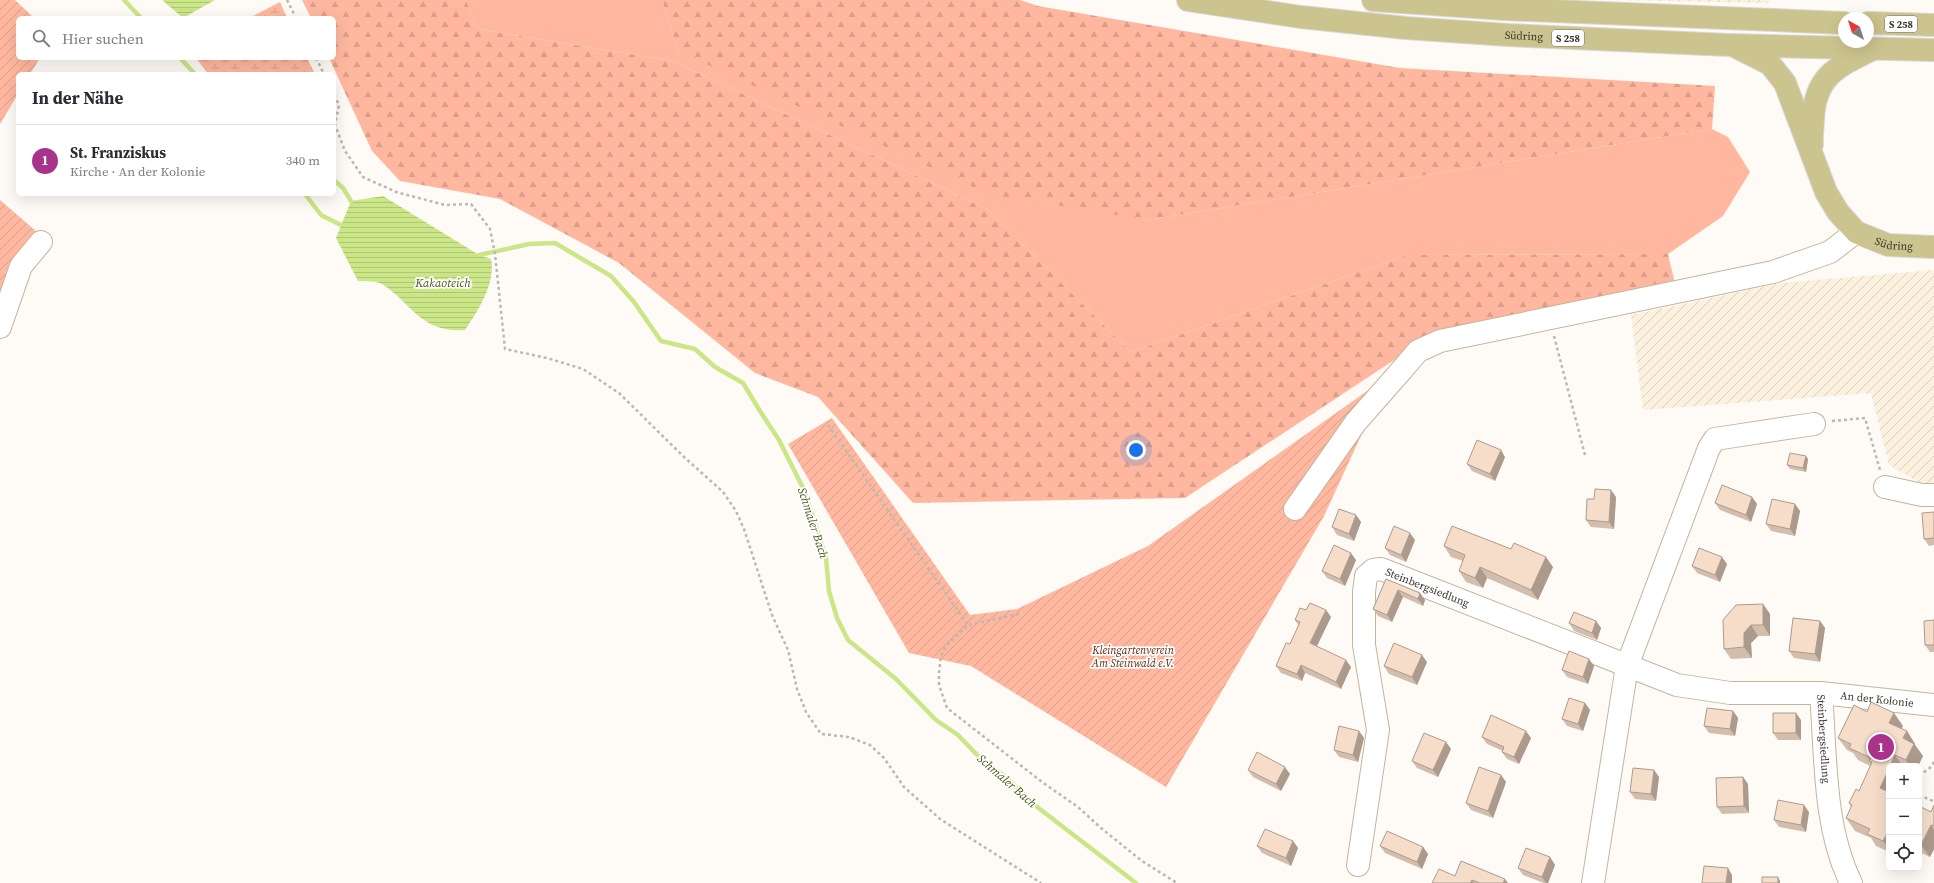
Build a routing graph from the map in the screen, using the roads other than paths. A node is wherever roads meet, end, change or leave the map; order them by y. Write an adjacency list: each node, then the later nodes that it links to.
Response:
1 (1188, 0): 6 (main road, Südring / S 258)
2 (1373, 0): 3 (main road)
3 (1838, 23)
4 (1874, 23): 5 (main road, S 258)
5 (1934, 25)
6 (1729, 45): 7 (main road, Südring / S 258); 9 (main road, S 258)
7 (1873, 49): 8 (main road, Südring / S 258); 9 (main road, S 258)
8 (1934, 50)
9 (1814, 163): 10 (main road, S 258)
10 (1856, 232): 12 (main road, Südring / S 258); 17 (street)
11 (41, 242): 13 (street)
12 (1934, 247)
13 (0, 327)
14 (1814, 424): 18 (street)
15 (1885, 487): 16 (street)
16 (1934, 496)
17 (1295, 509)
18 (1627, 666): 19 (street, Steinbergsiedlung); 21 (street, Steinbergsiedlung); 22 (street)
19 (1821, 693): 20 (street, An der Kolonie); 23 (street, Steinbergsiedlung)
20 (1934, 705)
21 (1358, 865)
22 (1593, 883)
23 (1851, 883)

